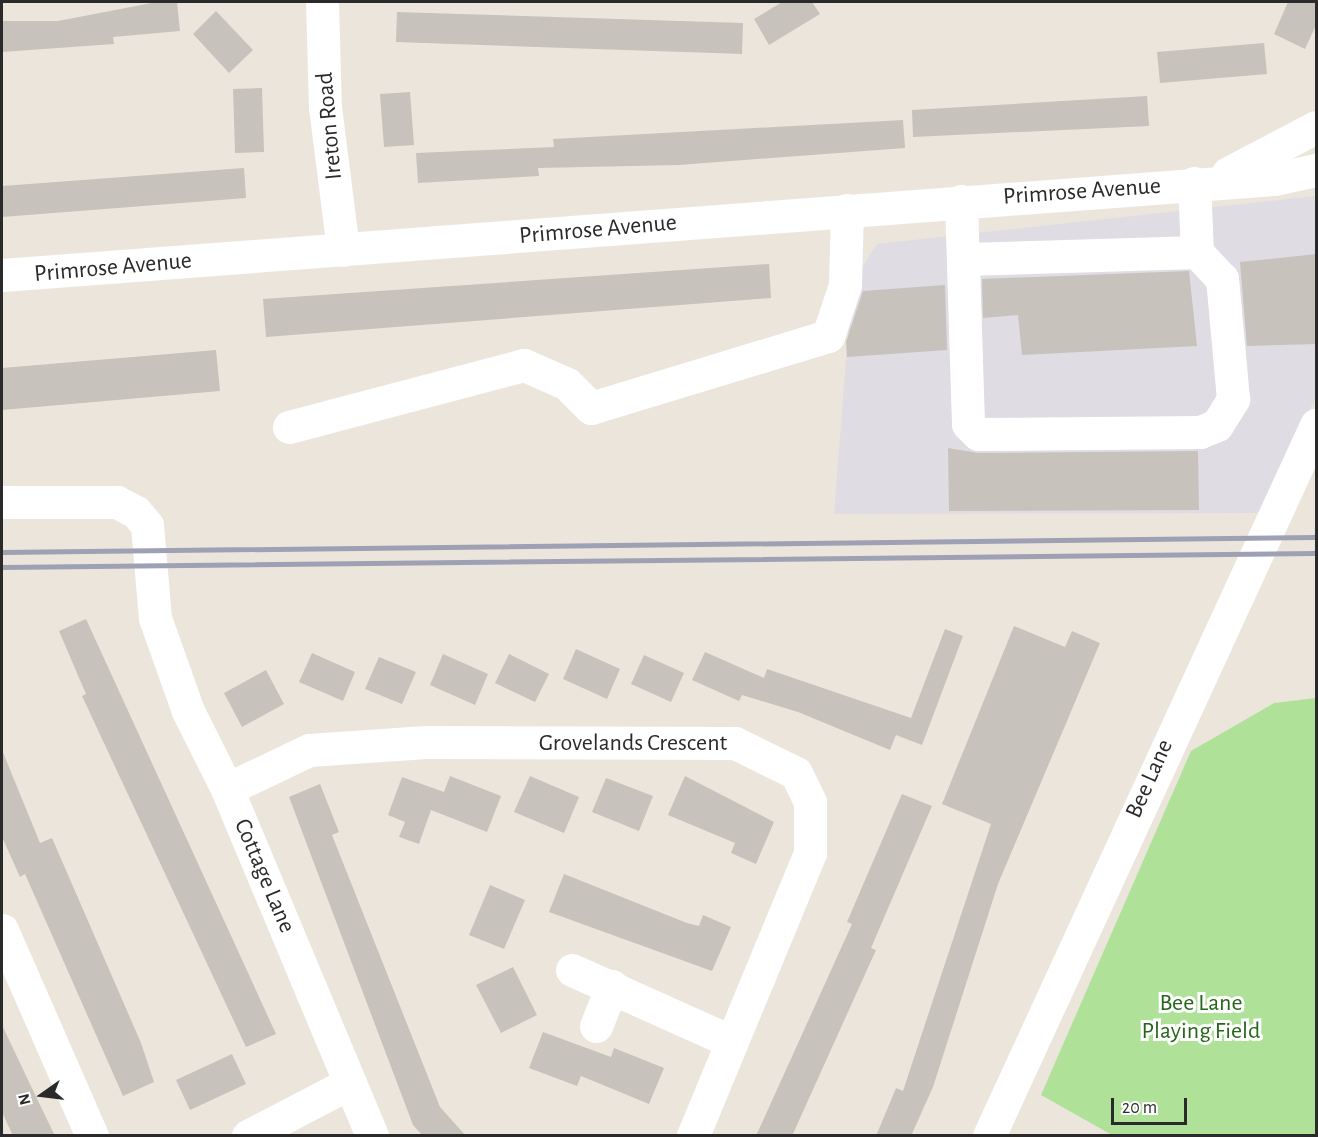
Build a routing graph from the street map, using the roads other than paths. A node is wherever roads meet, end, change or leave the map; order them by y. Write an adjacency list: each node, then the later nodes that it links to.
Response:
1 (322, 2): 7 (street, Ireton Road)
2 (1317, 127): 4 (street, Primrose Avenue)
3 (1317, 170): 4 (street, Primrose Avenue)
4 (1194, 183): 5 (street, Primrose Avenue); 8 (street)
5 (961, 201): 6 (street, Primrose Avenue); 9 (street)
6 (847, 210): 7 (street, Primrose Avenue); 12 (street)
7 (343, 250): 10 (street, Primrose Avenue)
8 (1197, 252): 9 (street); 9 (street)
9 (965, 259)
10 (2, 275)
11 (1317, 425): 25 (street, Bee Lane)
12 (289, 427)
13 (2, 502): 14 (street, Cottage Lane)
14 (227, 789): 19 (street, Grovelands Crescent); 20 (street, Cottage Lane)
15 (2, 930): 21 (street)
16 (572, 970): 17 (street)
17 (612, 986): 18 (street); 19 (street)
18 (596, 1026)
19 (732, 1042): 24 (street, Grovelands Crescent)
20 (350, 1083): 22 (street); 23 (street, Cottage Lane)
21 (92, 1136)
22 (248, 1136)
23 (372, 1136)
24 (693, 1136)
25 (989, 1136)

